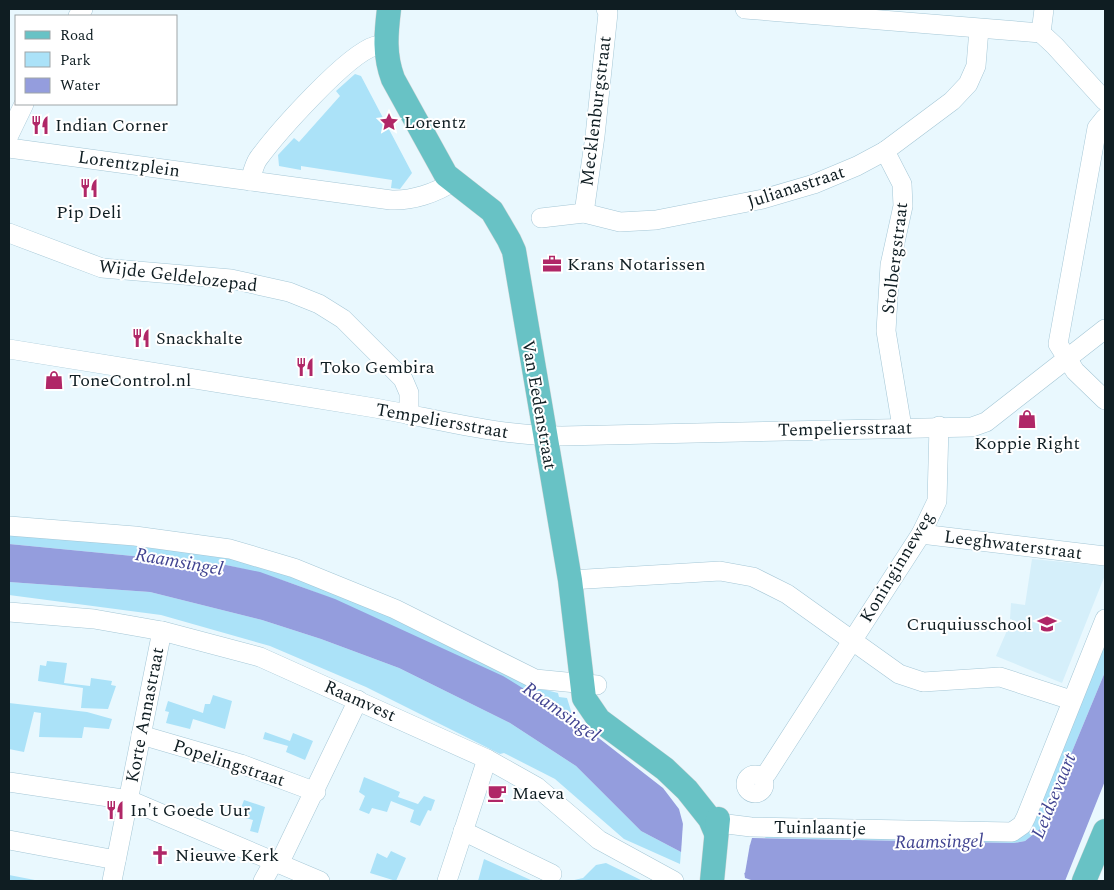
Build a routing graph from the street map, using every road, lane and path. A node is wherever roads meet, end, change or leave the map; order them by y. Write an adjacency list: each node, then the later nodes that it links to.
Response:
1 (378, 9): 8 (main road)
2 (389, 9): 16 (main road)
3 (606, 9): 17 (street, Mecklenburgstraat)
4 (744, 9): 6 (street)
5 (1044, 9): 7 (street)
6 (979, 29): 7 (street); 14 (street, Julianastraat)
7 (1040, 33): 9 (street)
8 (375, 46): 15 (street); 16 (main road)
9 (1105, 101)
10 (24, 105): 12 (street)
11 (1105, 118): 22 (street)
12 (9, 135)
13 (9, 148): 15 (street, Lorentzplein)
14 (885, 151): 17 (street, Julianastraat); 26 (street, Stolbergstraat)
15 (250, 181): 16 (street, Lorentzplein)
16 (449, 184): 27 (main road, Van Eedenstraat)
17 (584, 213): 18 (street, Julianastraat)
18 (541, 218)
19 (9, 233): 24 (street, Wijde Geldelozepad)
20 (1105, 328): 22 (street)
21 (9, 349): 24 (street, Tempeliersstraat)
22 (1066, 360): 23 (street); 25 (street)
23 (1105, 400)
24 (409, 415): 27 (street, Tempeliersstraat)
25 (939, 426): 26 (street, Tempeliersstraat); 29 (street, Koninginneweg)
26 (902, 427): 27 (street, Tempeliersstraat)
27 (544, 436): 31 (main road, Van Eedenstraat)
28 (9, 526): 36 (street)
29 (921, 534): 30 (street, Leeghwaterstraat); 35 (street, Koninginneweg)
30 (1105, 556)
31 (570, 580): 35 (street); 36 (main road, Van Eedenstraat)
32 (9, 612): 34 (street, Raamvest)
33 (1105, 619): 38 (street)
34 (162, 631): 37 (street, Raamvest); 39 (street, Korte Annastraat)
35 (852, 640): 38 (street); 41 (street, Koninginneweg)
36 (589, 684): 45 (main road)
37 (358, 700): 40 (street, Raamvest); 43 (street)
38 (1071, 700): 45 (street, Tuinlaantje)
39 (141, 735): 43 (street, Popelingstraat); 44 (street, Korte Annastraat)
40 (487, 759): 46 (street); 57 (street, Raamvest)
41 (762, 778)
42 (9, 782): 44 (street)
43 (316, 792): 50 (street)
44 (129, 800): 49 (street, Korte Annastraat); 50 (street)
45 (718, 828): 51 (main road)
46 (463, 830): 52 (street); 56 (street)
47 (1105, 831): 58 (main road)
48 (9, 840): 49 (street)
49 (116, 860): 53 (street, Korte Annastraat)
50 (277, 863): 54 (street); 55 (street)
51 (713, 872)
52 (552, 874)
53 (112, 881)
54 (263, 881)
55 (320, 881)
56 (447, 881)
57 (674, 881)
58 (1084, 881)

